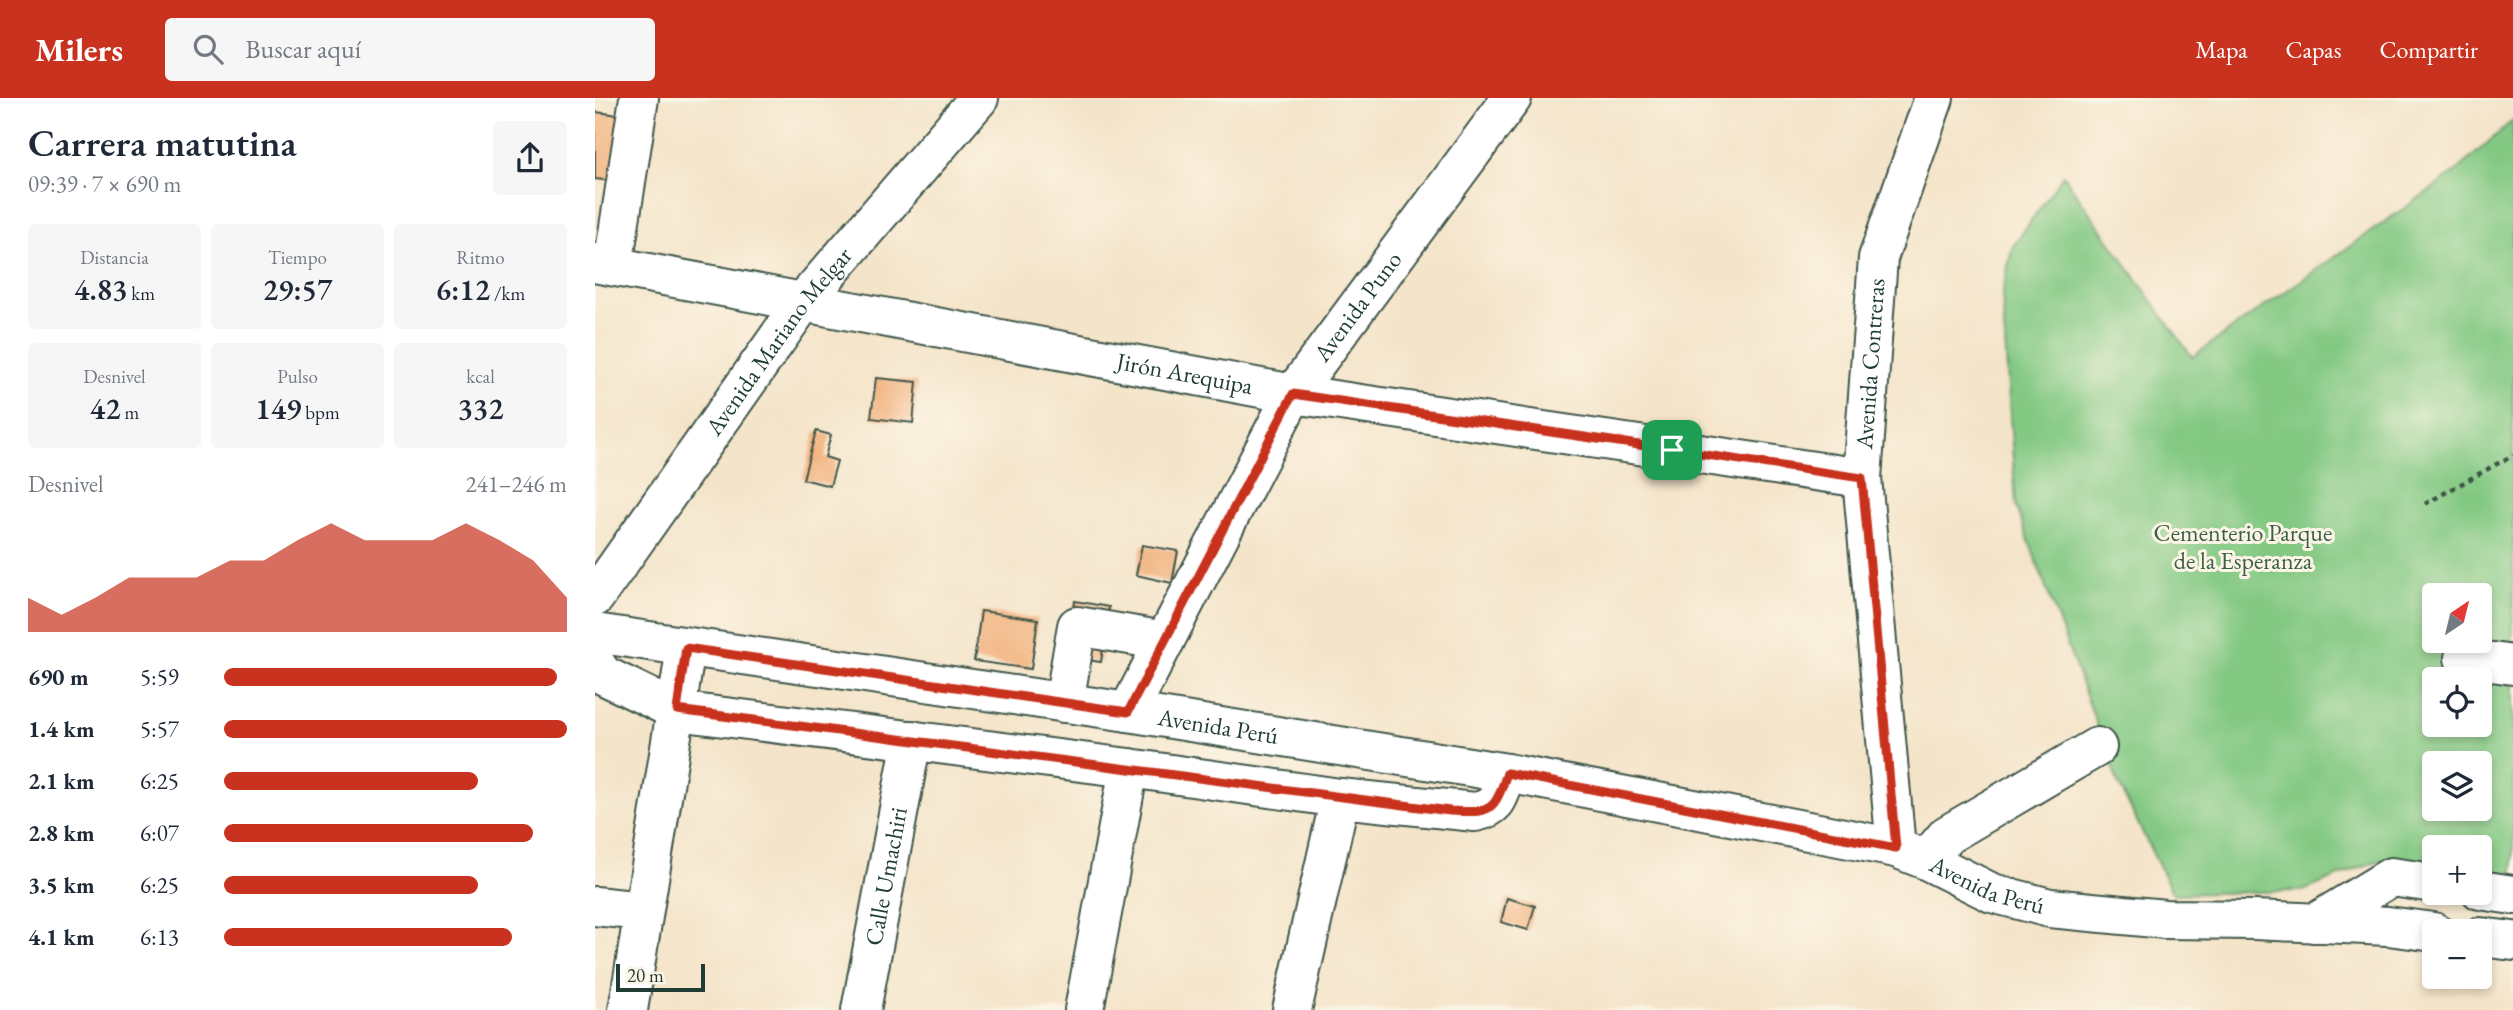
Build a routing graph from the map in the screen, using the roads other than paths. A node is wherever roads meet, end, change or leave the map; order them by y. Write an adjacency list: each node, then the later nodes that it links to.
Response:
1 (639, 98): 5 (street)
2 (979, 98): 6 (street, Avenida Mariano Melgar)
3 (1512, 98): 7 (street, Avenida Puno)
4 (1934, 98): 8 (street, Avenida Contreras)
5 (604, 265): 6 (street, Jirón Arequipa)
6 (804, 301): 7 (street, Jirón Arequipa); 9 (street, Avenida Mariano Melgar)
7 (1293, 394): 8 (street, Jirón Arequipa); 11 (street, Avenida Puno)
8 (1862, 478): 24 (street, Avenida Contreras)
9 (595, 597)
10 (595, 633): 12 (street, Avenida Perú)
11 (1165, 641): 16 (street); 18 (street, Avenida Puno)
12 (686, 648): 16 (street, Avenida Perú); 17 (street)
13 (2464, 657): 15 (street)
14 (595, 663): 17 (street)
15 (2513, 665)
16 (1064, 703): 18 (street, Avenida Perú)
17 (677, 710): 19 (street); 29 (street)
18 (1128, 712): 22 (street, Avenida Perú)
19 (912, 740): 21 (street); 35 (street, Calle Umachiri)
20 (2097, 747): 24 (street)
21 (1129, 768): 23 (street); 36 (street)
22 (1507, 773): 23 (street); 24 (street, Avenida Perú)
23 (1340, 798): 37 (street)
24 (1911, 854): 30 (street, Avenida Perú)
25 (2422, 881): 30 (street)
26 (2492, 892): 27 (street)
27 (2513, 895)
28 (595, 906): 29 (street)
29 (643, 911): 34 (street)
30 (2315, 923): 31 (street, Avenida Perú)
31 (2422, 930)
32 (2492, 938): 33 (street)
33 (2513, 941)
34 (628, 1010)
35 (861, 1010)
36 (1084, 1010)
37 (1292, 1010)

